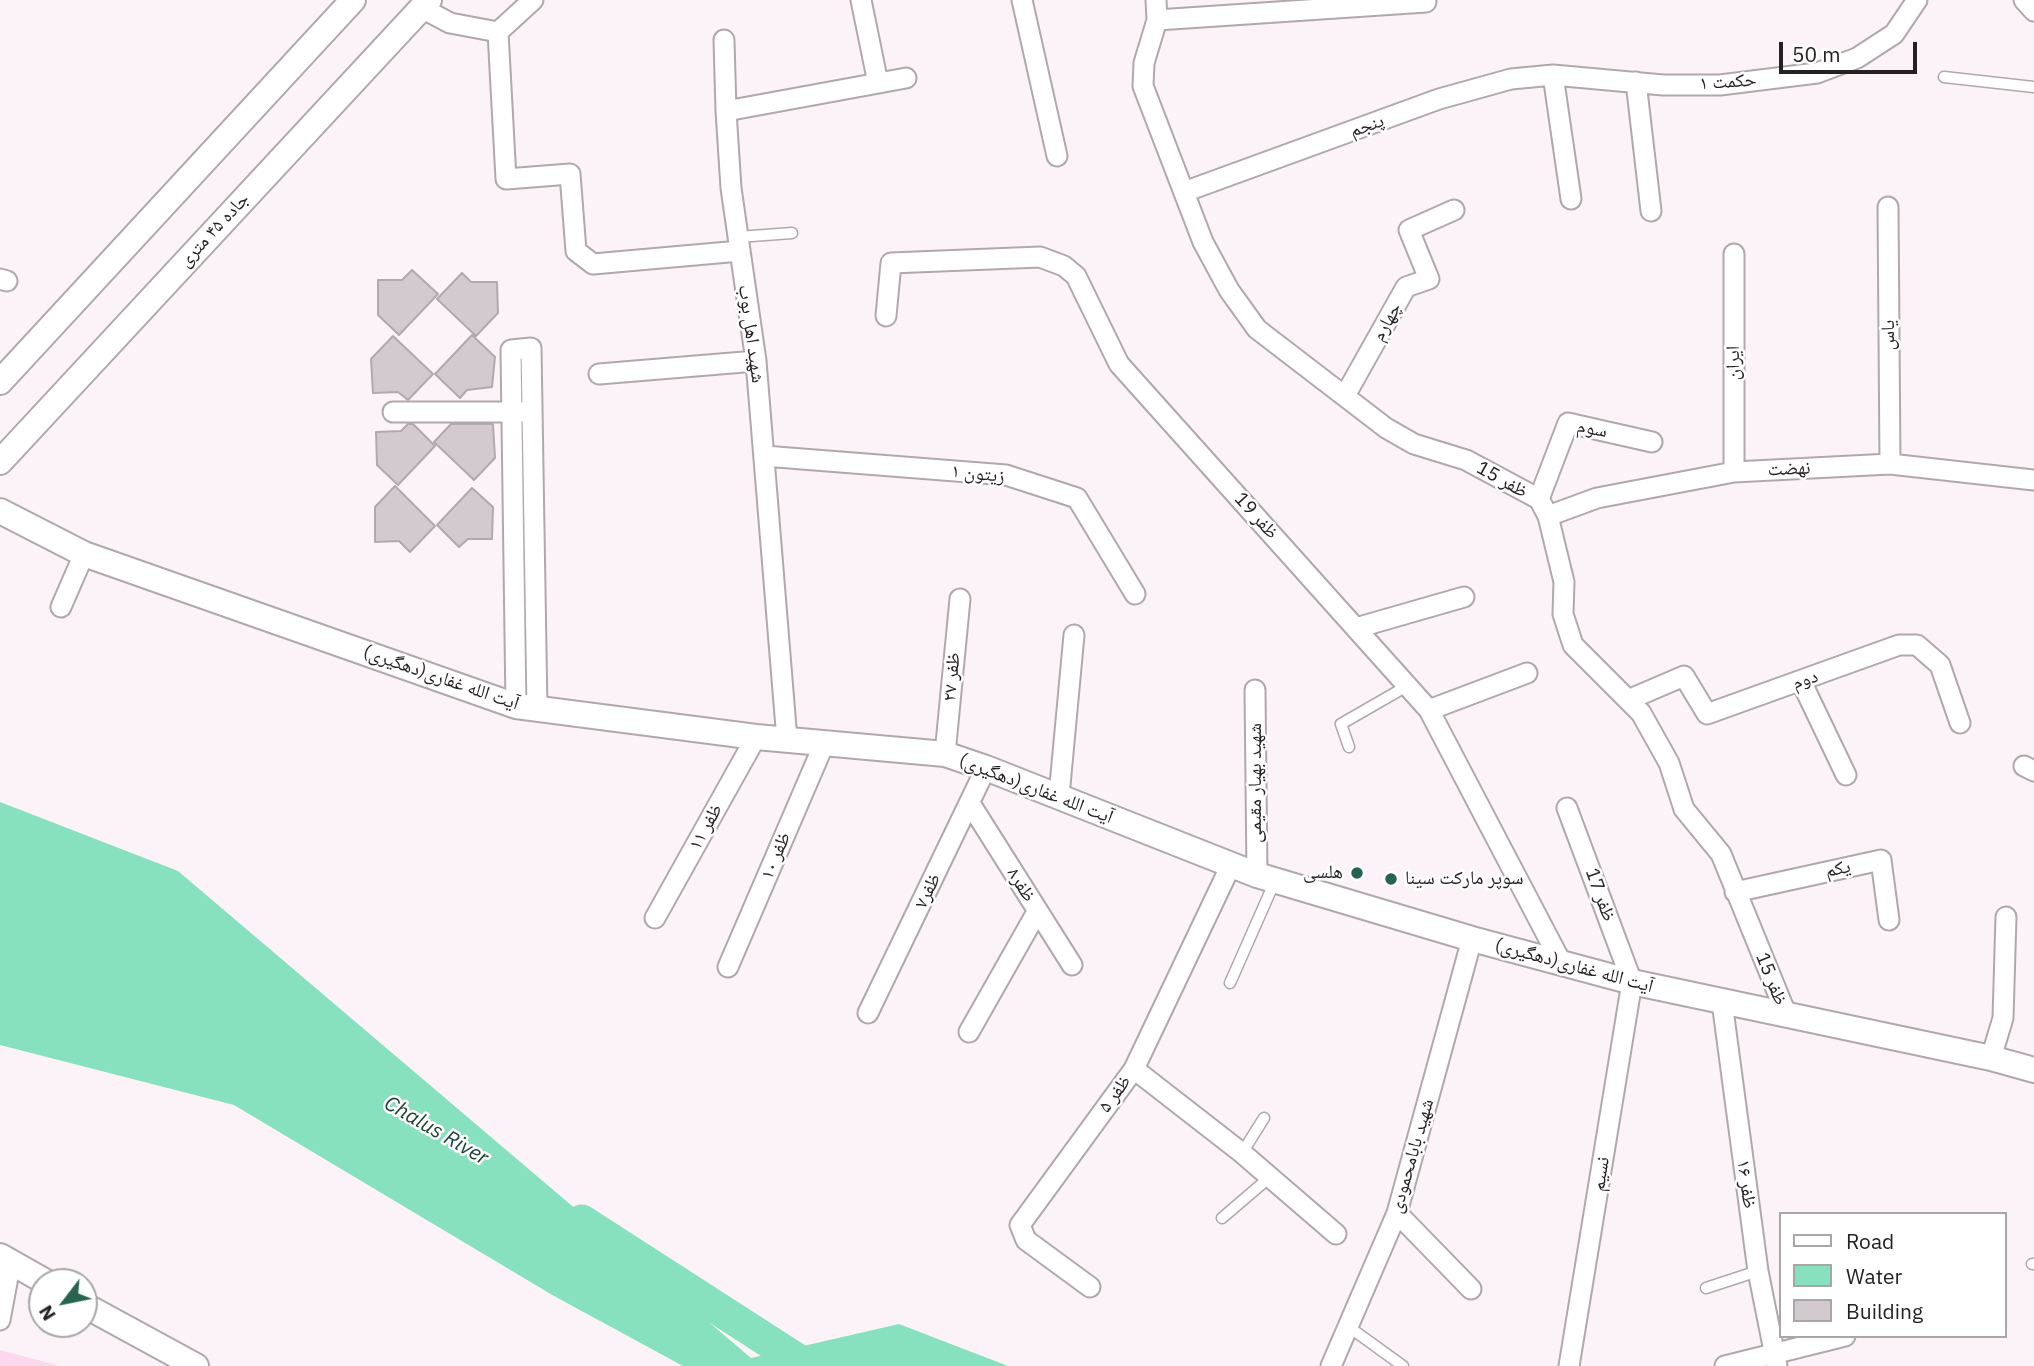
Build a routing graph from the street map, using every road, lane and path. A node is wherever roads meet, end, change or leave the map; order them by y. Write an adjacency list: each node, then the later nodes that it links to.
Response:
1 (353, 0): 32 (street)
2 (533, 0): 11 (street)
3 (860, 0): 17 (street)
4 (1022, 0): 20 (street)
5 (1917, 0): 16 (street, حکمت ۱)
6 (2024, 0): 10 (street)
7 (1426, 2): 9 (street)
8 (424, 4): 11 (street); 39 (street, جاده ۴۵ متری)
9 (1157, 10): 21 (street, ظفر 15)
10 (2034, 11)
11 (498, 32): 27 (street)
12 (724, 40): 19 (street, شهید اهل بوب)
13 (1553, 75): 16 (street, حکمت ۱); 21 (street, پنجم); 22 (street)
14 (906, 78): 17 (street)
15 (1944, 78): 18 (lane)
16 (1636, 82): 25 (street)
17 (878, 83): 19 (street)
18 (2034, 87)
19 (726, 111): 27 (street, شهید اهل بوب)
20 (1057, 156)
21 (1184, 192): 33 (street, ظفر 15)
22 (1571, 199)
23 (1888, 207): 40 (street, یاس)
24 (1454, 210): 33 (street, چهارم)
25 (1651, 211)
26 (792, 233): 27 (lane)
27 (739, 244): 30 (street, شهید اهل بوب)
28 (1734, 254): 41 (street, ایران)
29 (886, 316): 50 (street, ظفر 19)
30 (756, 361): 31 (street); 38 (street, شهید اهل بوب)
31 (599, 374)
32 (0, 382)
33 (1346, 394): 43 (street, ظفر 15)
34 (532, 411): 36 (street); 36 (street); 57 (street)
35 (393, 412): 36 (street)
36 (512, 412): 57 (street)
37 (1653, 442): 43 (street, سوم)
38 (764, 456): 46 (street, زیتون ۱); 61 (street, شهید اهل بوب)
39 (0, 462)
40 (1890, 464): 41 (street, نهضت); 42 (street, نهضت)
41 (1734, 472): 43 (street, نهضت)
42 (2034, 480)
43 (1544, 508): 56 (street, ظفر 15)
44 (0, 511): 45 (street, آیت الله غفاری(دهگیری))
45 (84, 554): 49 (street); 57 (street, آیت الله غفاری(دهگیری))
46 (1135, 594)
47 (1464, 597): 50 (street)
48 (960, 599): 64 (street, ظفر ۲۷)
49 (61, 607)
50 (1356, 628): 54 (street, ظفر 19)
51 (1074, 635): 67 (street)
52 (1527, 673): 58 (street)
53 (1801, 681): 56 (street, دوم); 59 (street, دوم); 66 (street)
54 (1408, 686): 58 (street, ظفر 19); 63 (lane)
55 (1255, 690): 71 (street, شهید بهیار مقیمی)
56 (1628, 700): 72 (street, ظفر 15)
57 (527, 708): 60 (street, آیت الله غفاری(دهگیری))
58 (1429, 710): 78 (street, ظفر 19)
59 (1960, 723)
60 (756, 737): 61 (street, آیت الله غفاری(دهگیری)); 75 (street, ظفر ۱۱)
61 (787, 740): 62 (street, آیت الله غفاری(دهگیری))
62 (824, 744): 64 (street, آیت الله غفاری(دهگیری)); 80 (street, ظفر ۱۰)
63 (1349, 747)
64 (945, 754): 65 (street, آیت الله غفاری(دهگیری))
65 (986, 768): 67 (street, آیت الله غفاری(دهگیری)); 68 (street, ظفر۷)
66 (1846, 775)
67 (1059, 796): 70 (street, آیت الله غفاری(دهگیری))
68 (971, 805): 73 (street, ظفر۸); 84 (street, ظفر۷)
69 (1567, 808): 82 (street, ظفر 17)
70 (1231, 865): 71 (street, آیت الله غفاری(دهگیری)); 88 (street, ظفر ۵)
71 (1266, 878): 77 (street, آیت الله غفاری(دهگیری)); 81 (lane)
72 (1735, 892): 76 (street, یکم); 85 (street, ظفر 15)
73 (1037, 912): 79 (street, ظفر۸); 86 (street)
74 (2006, 917): 87 (street)
75 (655, 918)
76 (1889, 920)
77 (1472, 939): 78 (street, آیت الله غفاری(دهگیری)); 93 (street, شهید بابامحمودی)
78 (1562, 964): 82 (street, آیت الله غفاری(دهگیری))
79 (1072, 965)
80 (728, 967)
81 (1230, 982)
82 (1632, 982): 83 (street, آیت الله غفاری(دهگیری)); 112 (street, نسیم)
83 (1722, 1002): 85 (street, آیت الله غفاری(دهگیری)); 97 (street, ظفر ۱۶)
84 (867, 1013)
85 (1787, 1016): 87 (street, آیت الله غفاری(دهگیری))
86 (969, 1032)
87 (1990, 1058): 89 (street, آیت الله غفاری(دهگیری))
88 (1134, 1069): 91 (street); 99 (street, ظفر ۵)
89 (2034, 1070)
90 (1264, 1118): 91 (lane)
91 (1242, 1153): 92 (street)
92 (1270, 1177): 94 (lane); 95 (street)
93 (1397, 1213): 101 (street); 104 (street, شهید بابامحمودی)
94 (1222, 1218)
95 (1336, 1234)
96 (6, 1259): 98 (street); 103 (street)
97 (1758, 1271): 100 (lane); 107 (street, ظفر ۱۶)
98 (28, 1272)
99 (1090, 1287)
100 (1706, 1288)
101 (1471, 1289)
102 (98, 1313): 105 (street)
103 (0, 1320)
104 (1349, 1327): 110 (street, شهید بابامحمودی); 111 (lane)
105 (134, 1335): 108 (street); 109 (street)
106 (1839, 1338): 107 (street)
107 (1775, 1360): 113 (street)
108 (153, 1366)
109 (196, 1366)
110 (1331, 1366)
111 (1403, 1366)
112 (1569, 1366)
113 (1725, 1366)

